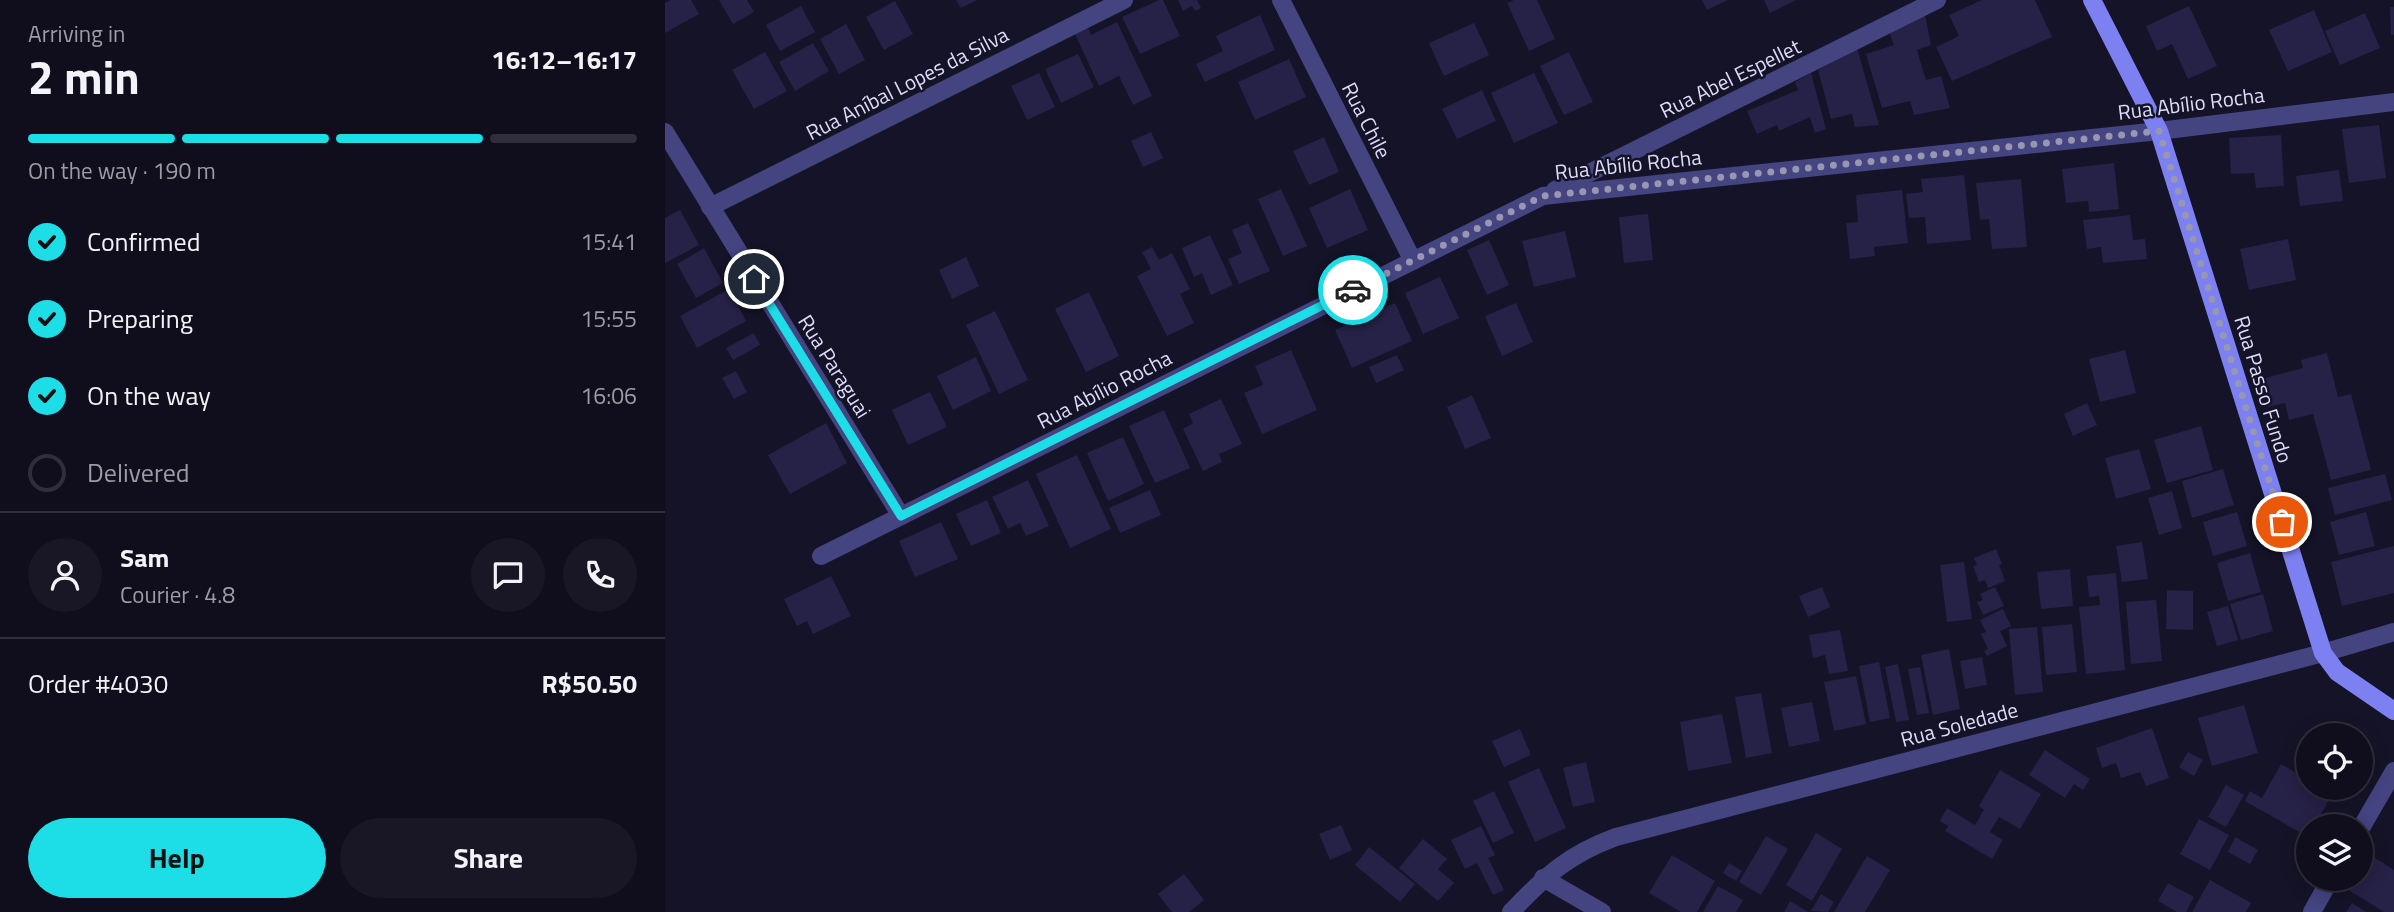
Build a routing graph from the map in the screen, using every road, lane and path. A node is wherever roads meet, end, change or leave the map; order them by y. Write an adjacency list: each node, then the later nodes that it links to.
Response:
1 (1124, 0): 9 (street, Rua Aníbal Lopes da Silva)
2 (1281, 0): 10 (street, Rua Chile)
3 (1937, 0): 8 (street, Rua Abel Espellet)
4 (2092, 0): 6 (street, Rua Passo Fundo)
5 (2394, 102): 6 (street, Rua Abílio Rocha)
6 (2159, 131): 8 (street, Rua Abílio Rocha); 14 (street, Rua Passo Fundo)
7 (665, 132): 9 (street, Rua Paraguai)
8 (1543, 196): 10 (street, Rua Abílio Rocha)
9 (710, 207): 11 (street, Rua Paraguai)
10 (1413, 261): 11 (street, Rua Abílio Rocha)
11 (901, 516): 12 (street, Rua Abílio Rocha)
12 (821, 556)
13 (2394, 632): 14 (street, Rua Soledade)
14 (2323, 653): 15 (street, Rua Passo Fundo); 18 (street, Rua Soledade)
15 (2394, 711)
16 (2394, 771): 17 (street)
17 (2369, 814)
18 (1543, 878): 20 (street, Rua Soledade); 21 (street)
19 (2324, 891): 22 (street)
20 (1511, 912)
21 (1602, 912)
22 (2312, 912)

